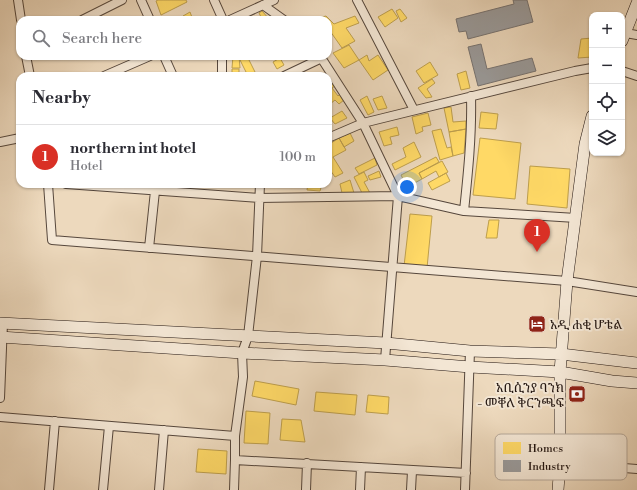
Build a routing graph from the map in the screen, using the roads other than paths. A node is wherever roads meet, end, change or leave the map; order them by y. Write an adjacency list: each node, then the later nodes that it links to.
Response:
1 (18, 0): 9 (street)
2 (122, 0): 10 (street)
3 (141, 0): 11 (street)
4 (214, 0): 12 (street)
5 (274, 0): 8 (street)
6 (357, 0): 35 (street)
7 (637, 3): 15 (street)
8 (263, 5): 13 (street); 14 (street)
9 (20, 16)
10 (90, 16)
11 (148, 16)
12 (221, 16)
13 (239, 16)
14 (278, 16)
15 (625, 34)
16 (637, 35): 17 (street)
17 (625, 37)
18 (27, 60): 25 (street)
19 (141, 60): 26 (street)
20 (166, 60): 27 (street)
21 (222, 60): 28 (street)
22 (315, 60): 29 (street)
23 (323, 60): 30 (street)
24 (589, 69): 34 (street)
25 (29, 72)
26 (113, 72)
27 (171, 72)
28 (222, 72)
29 (292, 72)
30 (331, 72)
31 (625, 72): 33 (street)
32 (332, 74): 37 (street)
33 (637, 76)
34 (471, 96): 35 (street); 47 (street)
35 (414, 110): 37 (street)
36 (591, 120): 48 (street)
37 (363, 123): 38 (street); 45 (street)
38 (332, 136)
39 (16, 139): 40 (street)
40 (0, 142)
41 (48, 188): 49 (street)
42 (117, 188): 44 (street)
43 (259, 188): 46 (street)
44 (155, 191): 46 (street); 49 (street)
45 (398, 196): 46 (street); 47 (street); 51 (street)
46 (258, 198): 50 (street)
47 (464, 211): 48 (street)
48 (576, 218): 52 (street)
49 (149, 248): 50 (street)
50 (256, 256): 51 (street); 56 (street)
51 (392, 267): 52 (street); 58 (street)
52 (567, 281): 53 (street); 62 (street)
53 (637, 292)
54 (2, 323): 55 (street); 57 (street)
55 (140, 330): 56 (street); 59 (street)
56 (248, 336): 58 (street); 61 (street)
57 (2, 337): 59 (street); 68 (street)
58 (386, 343): 60 (street); 63 (street)
59 (138, 347): 61 (street)
60 (470, 351): 62 (street); 65 (street)
61 (242, 353): 63 (street); 74 (street)
62 (561, 354): 64 (street); 66 (street)
63 (385, 360): 65 (street)
64 (637, 363)
65 (470, 367): 66 (street); 81 (street)
66 (560, 372): 67 (street); 73 (street)
67 (637, 383)
68 (0, 398)
69 (0, 417): 70 (street)
70 (55, 421): 71 (street); 83 (street)
71 (109, 426): 72 (street); 84 (street)
72 (164, 430): 74 (street); 85 (street)
73 (560, 434)
74 (235, 436): 75 (street)
75 (235, 460): 76 (street); 86 (street)
76 (307, 464): 77 (street); 87 (street)
77 (361, 468): 80 (street); 88 (street)
78 (627, 468): 79 (street)
79 (637, 469)
80 (412, 470): 81 (street); 89 (street)
81 (466, 473): 90 (street)
82 (559, 480): 91 (street)
83 (49, 490)
84 (103, 490)
85 (159, 490)
86 (234, 490)
87 (306, 490)
88 (360, 490)
89 (411, 490)
90 (465, 490)
91 (558, 490)

